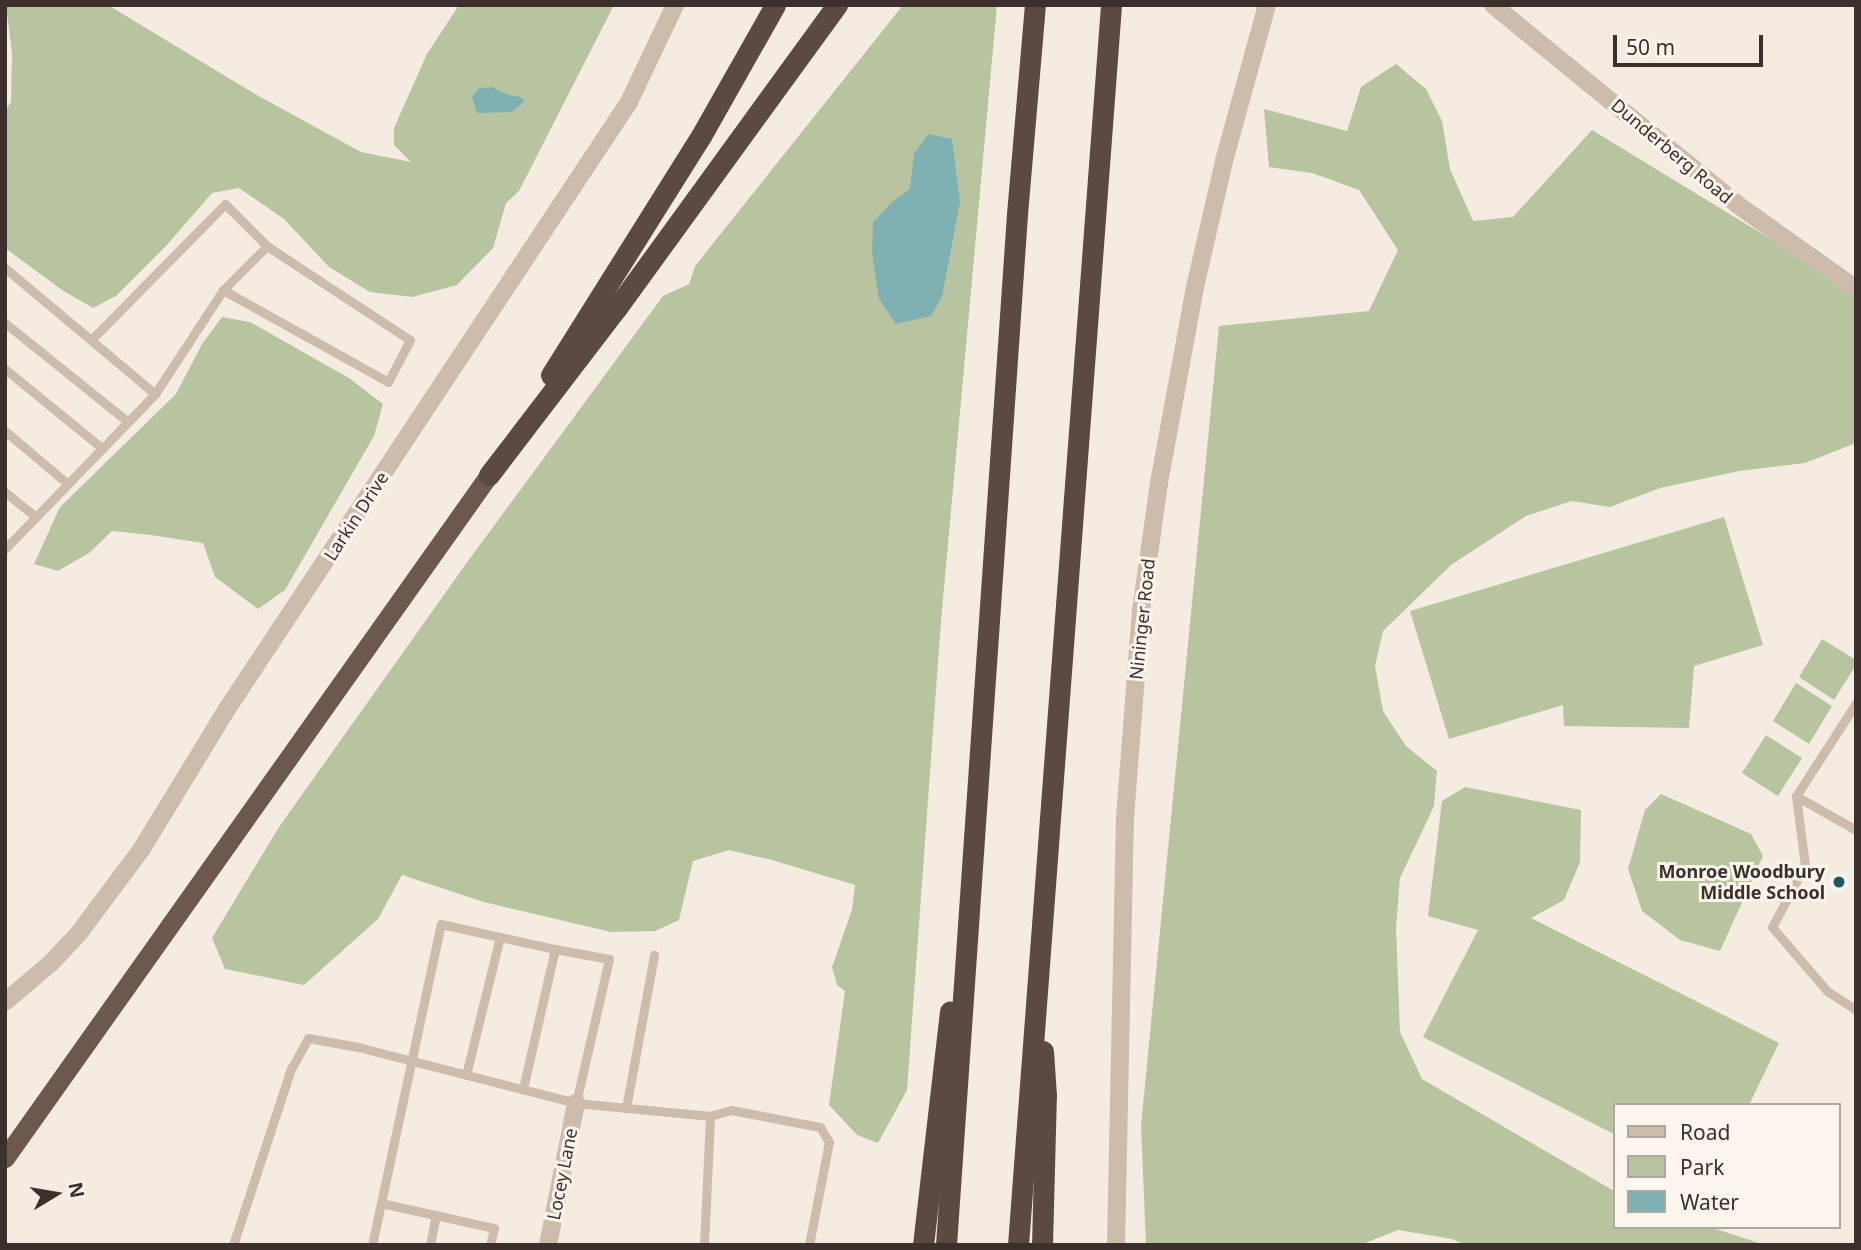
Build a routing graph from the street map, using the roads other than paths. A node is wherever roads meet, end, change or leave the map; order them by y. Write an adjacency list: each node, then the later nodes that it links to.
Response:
1 (675, 5): 32 (street, Larkin Drive)
2 (775, 5): 19 (highway)
3 (837, 5): 19 (highway)
4 (1035, 5): 27 (highway)
5 (1111, 5): 31 (highway)
6 (1267, 5): 54 (street, Nininger Road)
7 (1493, 5): 10 (street, Dunderberg Road)
8 (267, 246): 11 (lane); 11 (lane); 13 (lane)
9 (5, 268): 13 (lane)
10 (1856, 289)
11 (223, 290): 15 (lane)
12 (5, 323): 16 (lane)
13 (91, 340): 15 (lane)
14 (5, 369): 18 (lane)
15 (155, 394): 16 (lane)
16 (128, 422): 18 (lane)
17 (5, 431): 20 (lane)
18 (102, 448): 20 (lane)
19 (489, 475): 40 (highway)
20 (68, 484): 22 (lane)
21 (5, 492): 22 (lane)
22 (36, 517): 23 (lane)
23 (5, 549)
24 (1856, 704): 25 (lane)
25 (1796, 796): 26 (lane); 33 (lane)
26 (1856, 830)
27 (972, 871): 50 (highway); 51 (highway)
28 (500, 937): 29 (lane); 34 (lane); 35 (lane)
29 (555, 949): 36 (lane); 37 (lane)
30 (654, 955): 38 (lane)
31 (1038, 962): 52 (highway); 53 (highway)
32 (5, 1002)
33 (1856, 1010)
34 (413, 1061): 35 (lane); 41 (lane); 43 (lane)
35 (466, 1075): 36 (lane)
36 (523, 1089): 37 (lane)
37 (576, 1103): 38 (lane); 47 (street, Locey Lane)
38 (626, 1108): 39 (lane)
39 (710, 1116): 48 (lane); 49 (lane)
40 (5, 1158)
41 (381, 1203): 42 (lane); 44 (lane)
42 (436, 1215): 45 (lane); 46 (lane)
43 (233, 1245)
44 (372, 1245)
45 (430, 1245)
46 (490, 1245)
47 (548, 1245)
48 (704, 1245)
49 (809, 1245)
50 (923, 1245)
51 (946, 1245)
52 (1018, 1245)
53 (1042, 1245)
54 (1116, 1245)

